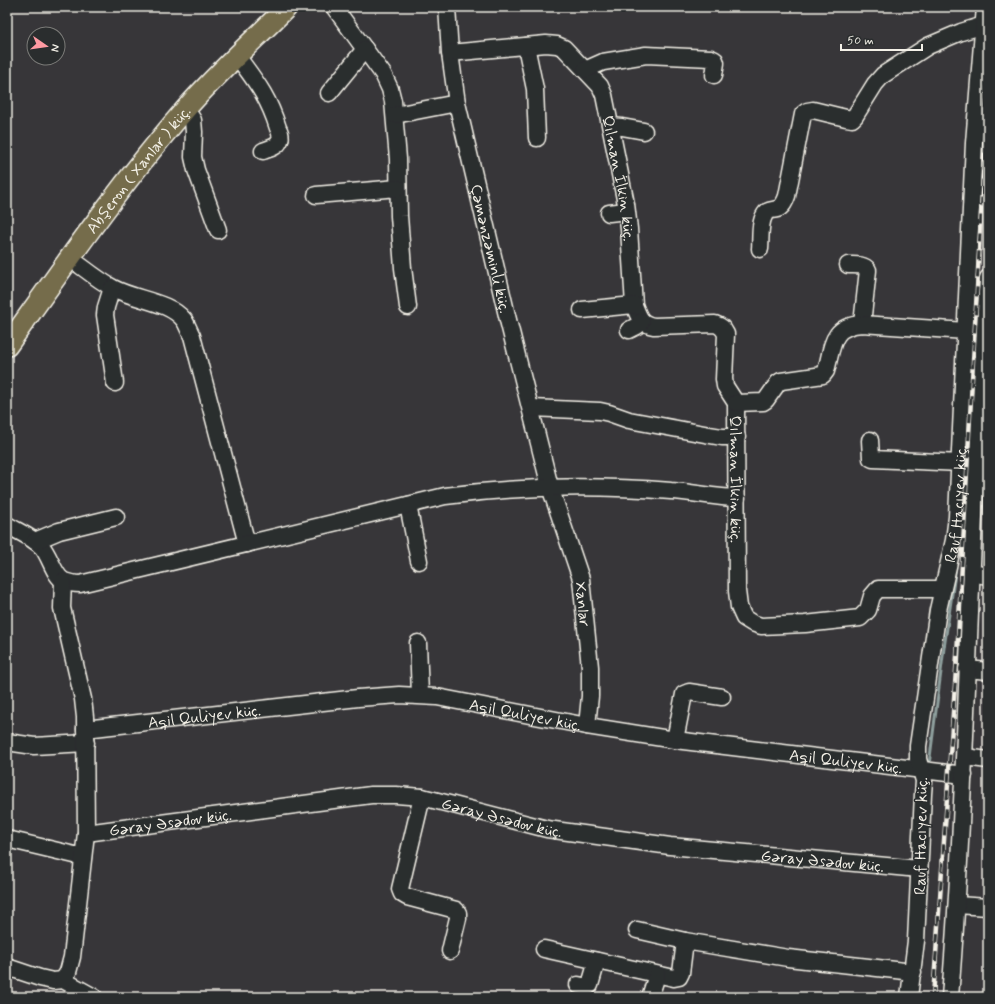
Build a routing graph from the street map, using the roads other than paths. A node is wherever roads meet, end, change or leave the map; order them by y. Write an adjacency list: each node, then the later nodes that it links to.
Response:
1 (271, 7): 27 (main road)
2 (287, 7): 10 (main road, Abşeron ( Xanlar ) küç.)
3 (334, 7): 8 (street)
4 (447, 7): 9 (street, Çəmənzəminli küç.)
5 (985, 7): 6 (street, Rauf Hacıyev küç.)
6 (984, 25): 26 (street); 36 (street, Rauf Hacıyev küç.)
7 (526, 46): 9 (street, Qılman İlkin küç.); 11 (street, Qılman İlkin küç.); 19 (street)
8 (365, 49): 13 (street); 16 (street)
9 (450, 53): 14 (street, Çəmənzəminli küç.)
10 (237, 56): 15 (main road, Abşeron ( Xanlar ) küç.); 20 (street)
11 (585, 70): 12 (street); 17 (street, Qılman İlkin küç.)
12 (714, 75)
13 (329, 93)
14 (457, 103): 16 (street); 41 (street, Çəmənzəminli küç.)
15 (186, 109): 25 (street); 27 (main road, Abşeron ( Xanlar ) küç.)
16 (395, 115): 21 (street)
17 (611, 126): 18 (street); 23 (street, Qılman İlkin küç.)
18 (644, 131)
19 (537, 138)
20 (264, 151)
21 (398, 188): 22 (street); 32 (street)
22 (316, 195)
23 (626, 211): 24 (street); 31 (street, Qılman İlkin küç.)
24 (609, 213)
25 (218, 230)
26 (760, 249)
27 (66, 254): 30 (street); 35 (main road); 37 (main road, Abşeron ( Xanlar ) küç.)
28 (848, 265): 34 (street)
29 (988, 278): 38 (street, Rauf Hacıyev küç.)
30 (112, 288): 39 (street); 55 (street)
31 (634, 306): 33 (street); 40 (street, Qılman İlkin küç.)
32 (408, 307)
33 (582, 310)
34 (862, 324): 36 (street); 40 (street)
35 (7, 327)
36 (966, 331): 45 (street, Rauf Hacıyev küç.)
37 (7, 346)
38 (985, 355): 42 (street, Rauf Hacıyev küç.)
39 (115, 383)
40 (736, 403): 43 (street, Qılman İlkin küç.)
41 (531, 408): 43 (street); 46 (street, Çəmənzəminli küç.)
42 (983, 434): 49 (street, Rauf Hacıyev küç.)
43 (737, 437): 47 (street, Qılman İlkin küç.)
44 (870, 440): 45 (street)
45 (961, 463): 52 (street, Rauf Hacıyev küç.)
46 (550, 487): 47 (street); 48 (street); 66 (street, Xanlar)
47 (737, 498): 60 (street, Qılman İlkin küç.)
48 (408, 505): 55 (street); 56 (street)
49 (982, 506): 54 (street, Rauf Hacıyev küç.)
50 (116, 517): 53 (street)
51 (7, 525): 53 (street)
52 (954, 540): 54 (street); 60 (street, Rauf Hacıyev küç.)
53 (35, 541): 59 (street)
54 (973, 541): 57 (street, Rauf Hacıyev küç.)
55 (247, 544): 59 (street)
56 (419, 561)
57 (971, 574): 58 (street); 62 (street, Rauf Hacıyev küç.)
58 (988, 576)
59 (63, 581): 67 (street)
60 (942, 590): 72 (street, Rauf Hacıyev küç.)
61 (418, 642): 64 (street)
62 (967, 669): 63 (street); 70 (street, Rauf Hacıyev küç.)
63 (988, 671)
64 (420, 696): 66 (street, Aqil Quliyev küç.); 67 (street, Aqil Quliyev küç.)
65 (722, 697): 68 (street)
66 (587, 726): 68 (street, Aqil Quliyev küç.)
67 (86, 736): 69 (street, Aqil Quliyev küç.); 75 (street)
68 (675, 740): 72 (street, Aqil Quliyev küç.)
69 (7, 742)
70 (965, 757): 71 (street); 73 (street, Rauf Hacıyev küç.)
71 (988, 760)
72 (921, 769): 73 (street, Aqil Quliyev küç.); 78 (street, Rauf Hacıyev küç.)
73 (964, 775): 79 (street, Rauf Hacıyev küç.)
74 (422, 797): 75 (street, Gəray Əsədov küç.); 78 (street, Gəray Əsədov küç.); 84 (street)
75 (86, 833): 77 (street)
76 (7, 839): 77 (street)
77 (82, 857): 89 (street)
78 (919, 869): 87 (street, Rauf Hacıyev küç.)
79 (957, 905): 80 (street); 94 (street, Rauf Hacıyev küç.)
80 (988, 907)
81 (637, 930): 82 (street)
82 (686, 941): 87 (street); 88 (street)
83 (544, 949): 85 (street)
84 (450, 951)
85 (597, 961): 88 (street); 90 (street)
86 (7, 967): 89 (street)
87 (912, 972): 93 (street, Rauf Hacıyev küç.)
88 (657, 974): 92 (street)
89 (63, 980): 91 (street)
90 (578, 985)
91 (94, 997)
92 (650, 997)
93 (909, 997)
94 (950, 997)

